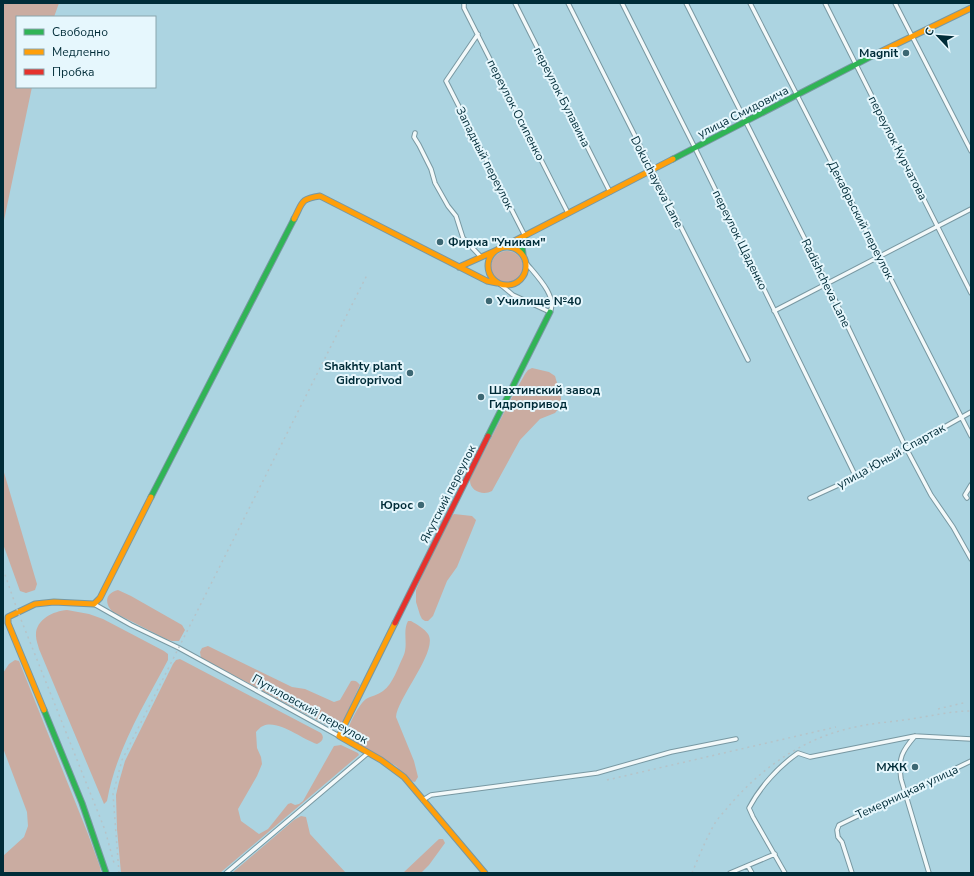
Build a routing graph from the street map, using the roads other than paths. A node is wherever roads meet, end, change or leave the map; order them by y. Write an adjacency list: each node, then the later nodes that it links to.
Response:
1 (515, 3): 19 (street, переулок Булавина)
2 (568, 3): 18 (street, Dokuchayeva Lane)
3 (622, 3): 16 (street, переулок Щаденко)
4 (686, 3): 14 (street, Radishcheva Lane)
5 (750, 3): 13 (street, Декабрьский переулок)
6 (825, 3): 12 (street, переулок Курчатова)
7 (895, 3): 11 (street)
8 (464, 5): 10 (street, переулок Осипенко)
9 (971, 8): 11 (street, улица Смидовича)
10 (478, 34): 21 (street, переулок Осипенко); 23 (street, Западный переулок)
11 (912, 37): 12 (street, улица Смидовича); 17 (street)
12 (856, 64): 13 (street, улица Смидовича); 22 (street, переулок Курчатова)
13 (797, 95): 14 (street, улица Смидовича); 26 (street, Декабрьский переулок)
14 (745, 122): 16 (street, улица Смидовича); 30 (street, Radishcheva Lane)
15 (415, 133): 27 (street)
16 (695, 148): 18 (street, улица Смидовича); 33 (street, переулок Щаденко)
17 (971, 151)
18 (651, 170): 19 (street, улица Смидовича); 35 (street, Dokuchayeva Lane)
19 (610, 192): 21 (street, улица Смидовича)
20 (971, 209): 22 (street)
21 (568, 213): 23 (street, улица Смидовича)
22 (938, 226): 26 (street); 32 (street, переулок Курчатова)
23 (525, 236): 24 (street, улица Смидовича); 25 (street)
24 (497, 250): 25 (street); 27 (street, улица Смидовича); 31 (street)
25 (523, 255): 28 (street)
26 (879, 256): 30 (street); 37 (street, Декабрьский переулок)
27 (481, 257): 29 (street, улица Смидовича)
28 (527, 264): 31 (street); 34 (street)
29 (459, 267): 31 (street); 45 (street)
30 (827, 283): 33 (street); 39 (street, Radishcheva Lane)
31 (499, 284): 34 (street)
32 (971, 293)
33 (774, 311): 40 (street, переулок Щаденко)
34 (550, 312): 46 (street, Якутский переулок)
35 (748, 360)
36 (971, 412): 37 (street, улица Юный Спартак)
37 (961, 418): 38 (street, Декабрьский переулок); 39 (street, улица Юный Спартак)
38 (971, 436)
39 (906, 448): 40 (street, улица Юный Спартак); 44 (street, Radishcheva Lane)
40 (856, 478): 42 (street, улица Юный Спартак)
41 (971, 485): 43 (street)
42 (810, 498)
43 (967, 498)
44 (971, 559)
45 (94, 604): 46 (street, Путиловский переулок); 56 (street)
46 (339, 736): 50 (street, Путиловский переулок)
47 (915, 736): 49 (street); 52 (street); 54 (street)
48 (736, 739): 53 (street)
49 (971, 739)
50 (368, 753): 53 (street, Путиловский переулок); 57 (street)
51 (971, 761): 52 (street, Темерницкая улица)
52 (906, 792): 62 (street, Темерницкая улица); 63 (street)
53 (423, 800): 58 (street, Путиловский переулок)
54 (775, 854): 55 (street); 61 (street)
55 (748, 866): 59 (street); 60 (street)
56 (106, 873)
57 (226, 873)
58 (485, 873)
59 (730, 873)
60 (752, 873)
61 (785, 873)
62 (852, 873)
63 (929, 873)

